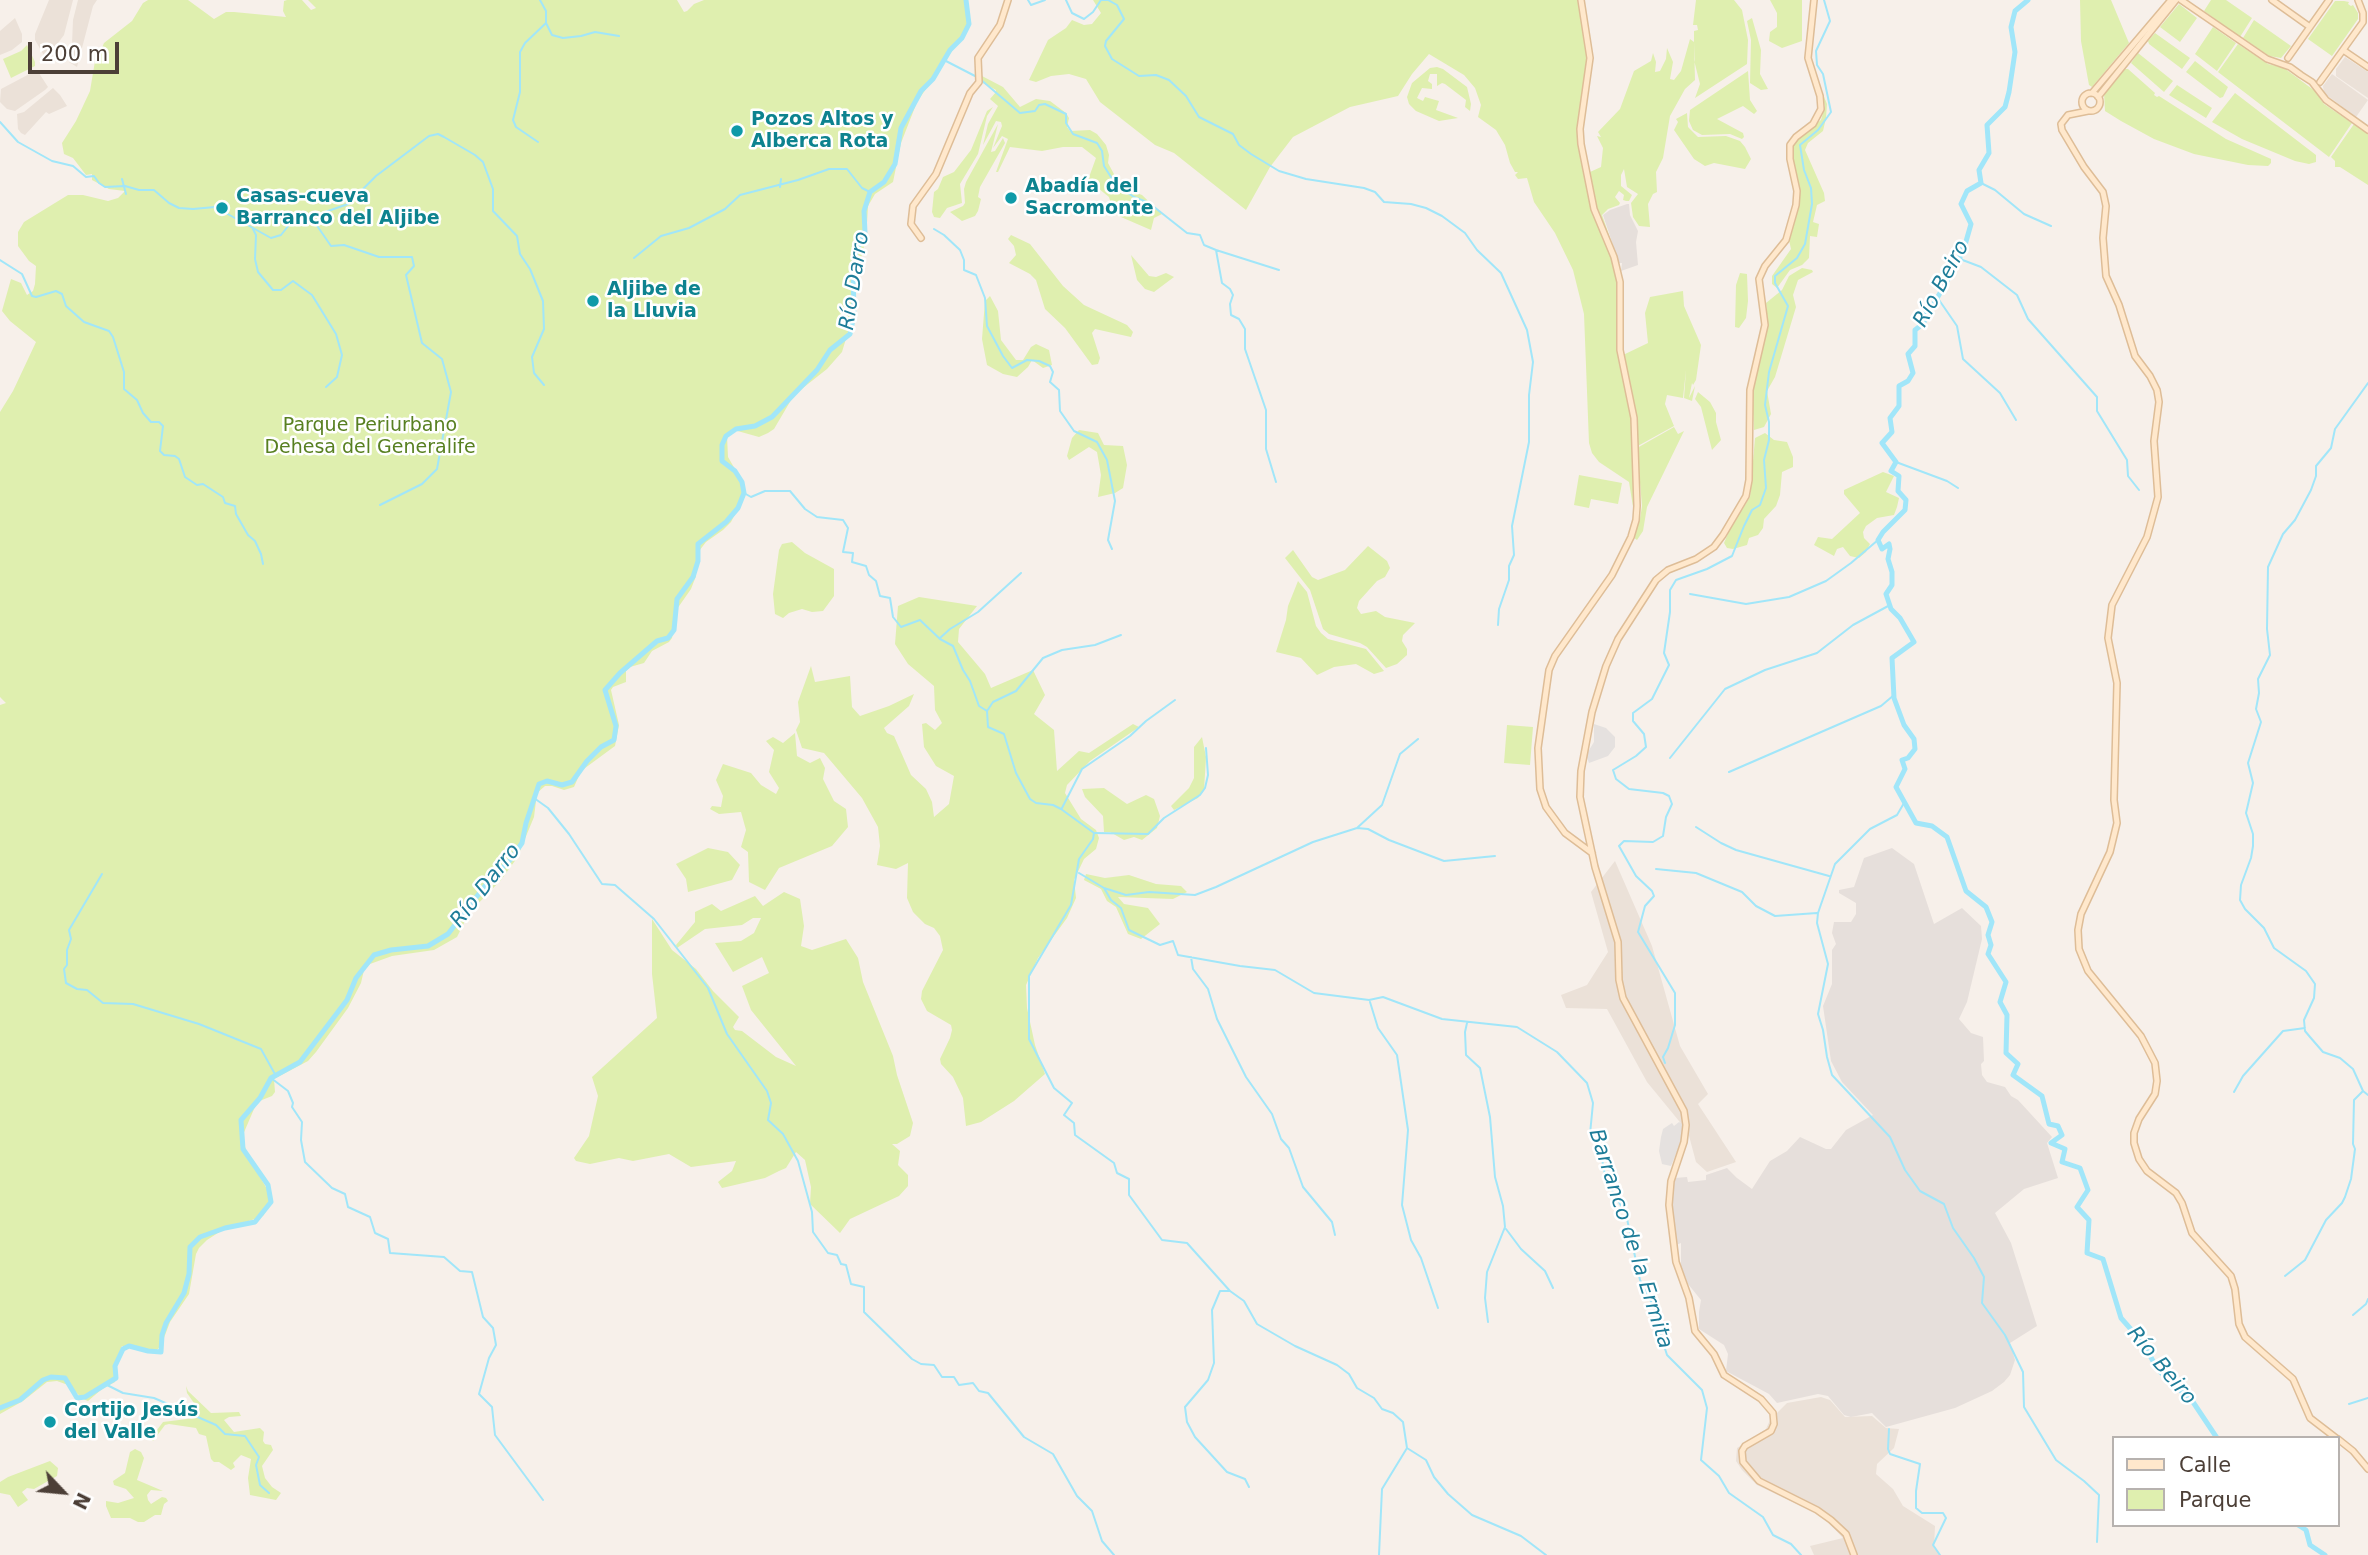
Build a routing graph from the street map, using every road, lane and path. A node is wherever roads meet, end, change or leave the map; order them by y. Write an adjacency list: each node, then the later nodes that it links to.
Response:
1 (1008, 0): 23 (main road)
2 (1581, 0): 24 (main road)
3 (1814, 0): 24 (main road)
4 (2176, 0): 12 (main road); 18 (main road)
5 (2272, 0): 9 (main road)
6 (2329, 0): 9 (main road)
7 (2357, 0): 8 (main road)
8 (2365, 17): 10 (main road)
9 (2310, 27): 11 (main road)
10 (2343, 50): 14 (main road); 16 (main road)
11 (2288, 58): 12 (main road); 13 (main road)
12 (2278, 62): 13 (main road)
13 (2290, 67): 15 (main road)
14 (2368, 67)
15 (2312, 82): 16 (main road); 17 (main road)
16 (2320, 82): 17 (main road)
17 (2321, 93): 22 (main road)
18 (2095, 95): 19 (main road); 20 (main road)
19 (2082, 104): 20 (main road); 21 (main road)
20 (2088, 111): 21 (main road)
21 (2073, 113): 25 (main road)
22 (2368, 130)
23 (920, 238)
24 (1592, 853): 28 (main road)
25 (2333, 1436)
26 (2340, 1441): 27 (main road)
27 (2368, 1469)
28 (1854, 1555)

